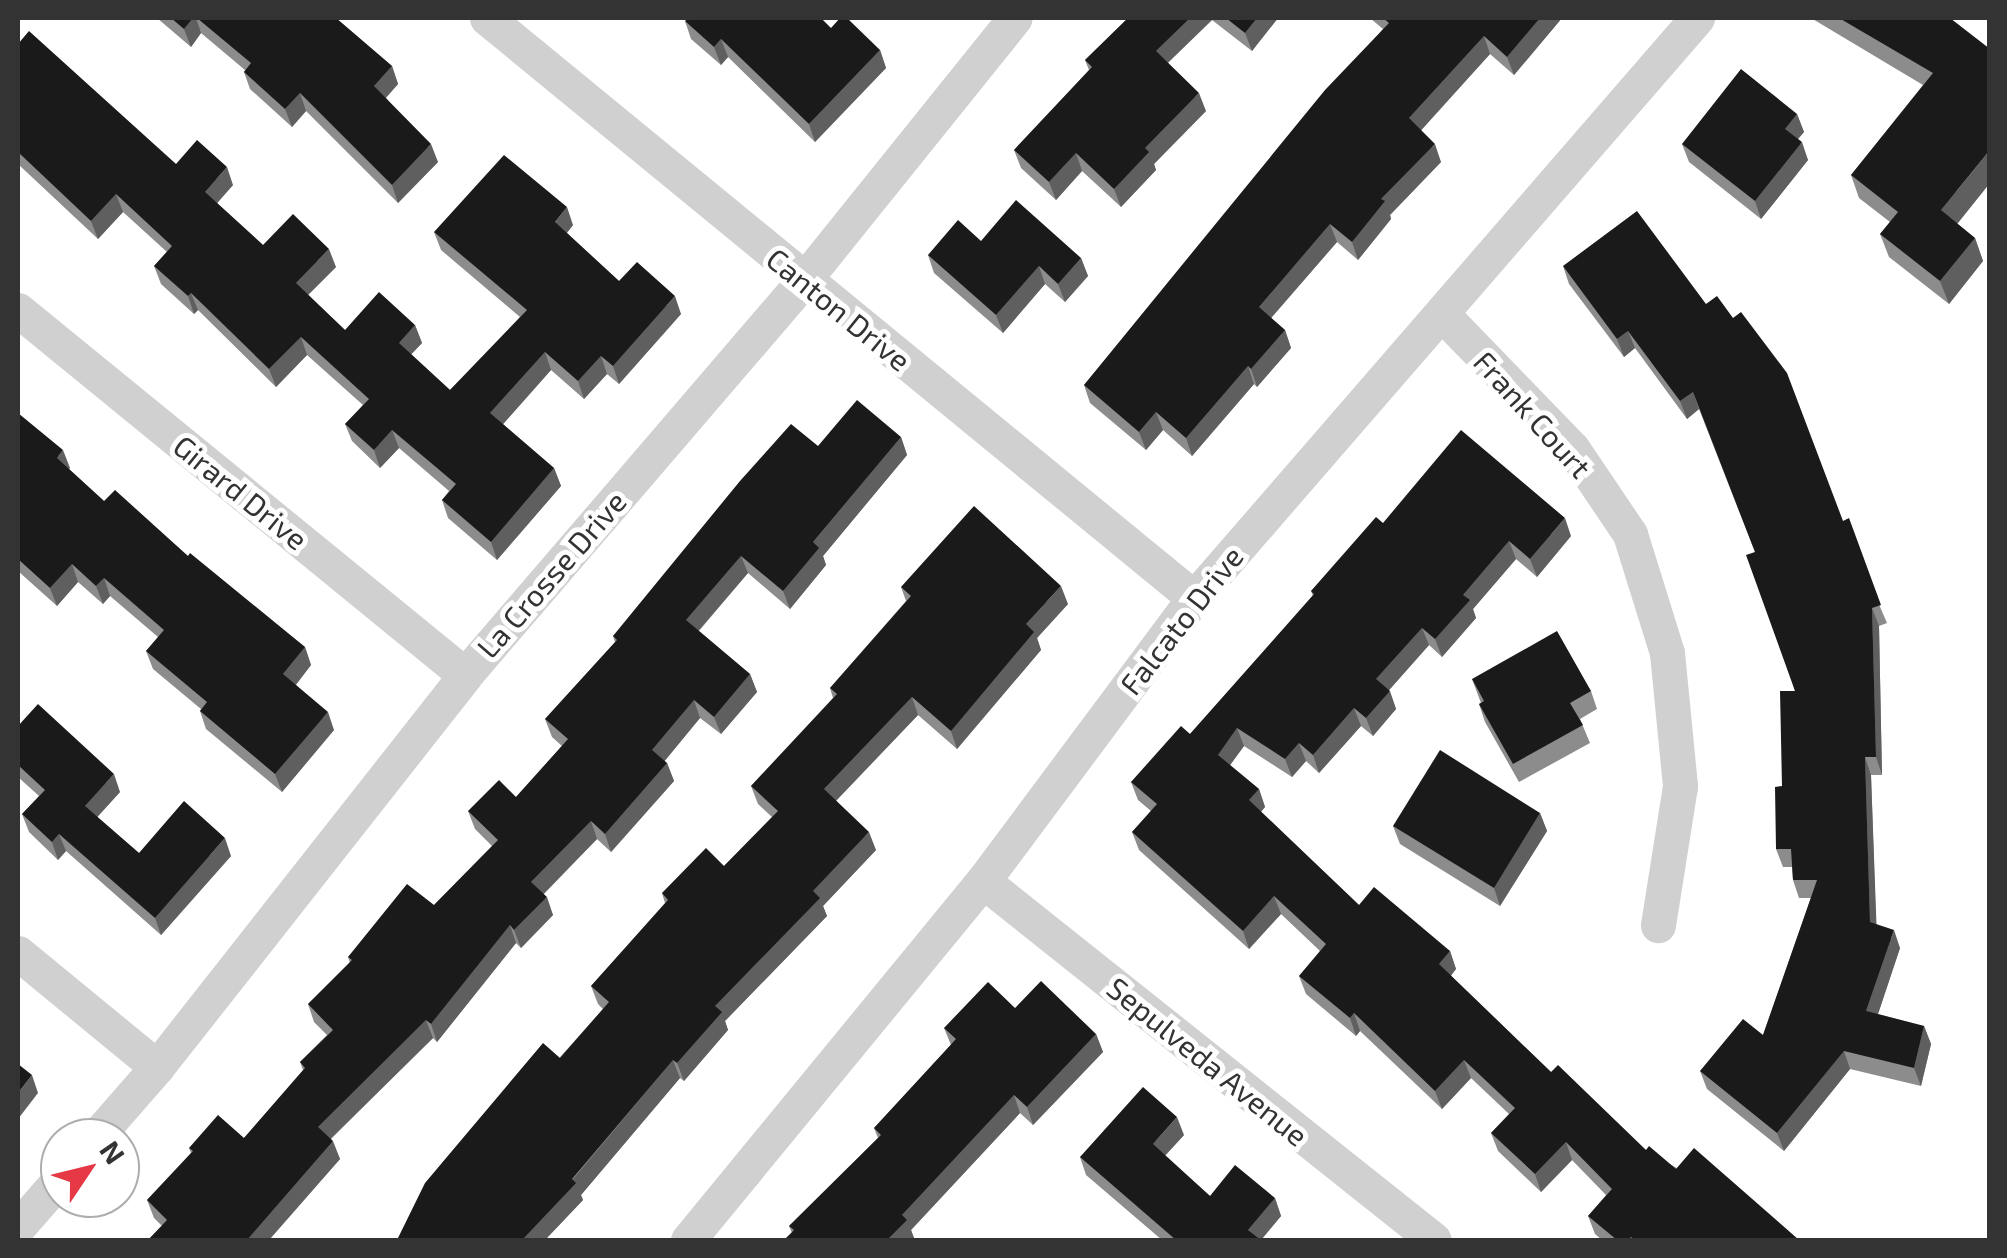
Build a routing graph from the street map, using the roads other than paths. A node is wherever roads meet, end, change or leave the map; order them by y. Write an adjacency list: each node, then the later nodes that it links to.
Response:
1 (487, 18): 4 (street, Canton Drive)
2 (1015, 18): 4 (street, La Crosse Drive)
3 (1697, 18): 6 (street, Falcato Drive)
4 (804, 280): 7 (street, Canton Drive); 8 (street, La Crosse Drive)
5 (18, 310): 8 (street, Girard Drive)
6 (1443, 315): 7 (street, Falcato Drive); 10 (street, Frank Court)
7 (1194, 598): 9 (street, Falcato Drive)
8 (465, 675): 12 (street, La Crosse Drive)
9 (983, 881): 16 (street, Falcato Drive); 17 (street, Sepulveda Avenue)
10 (1658, 925)
11 (18, 954): 12 (street)
12 (157, 1068): 13 (street, La Crosse Drive)
13 (113, 1118)
14 (40, 1201): 15 (street)
15 (18, 1227)
16 (688, 1240)
17 (1434, 1240)

